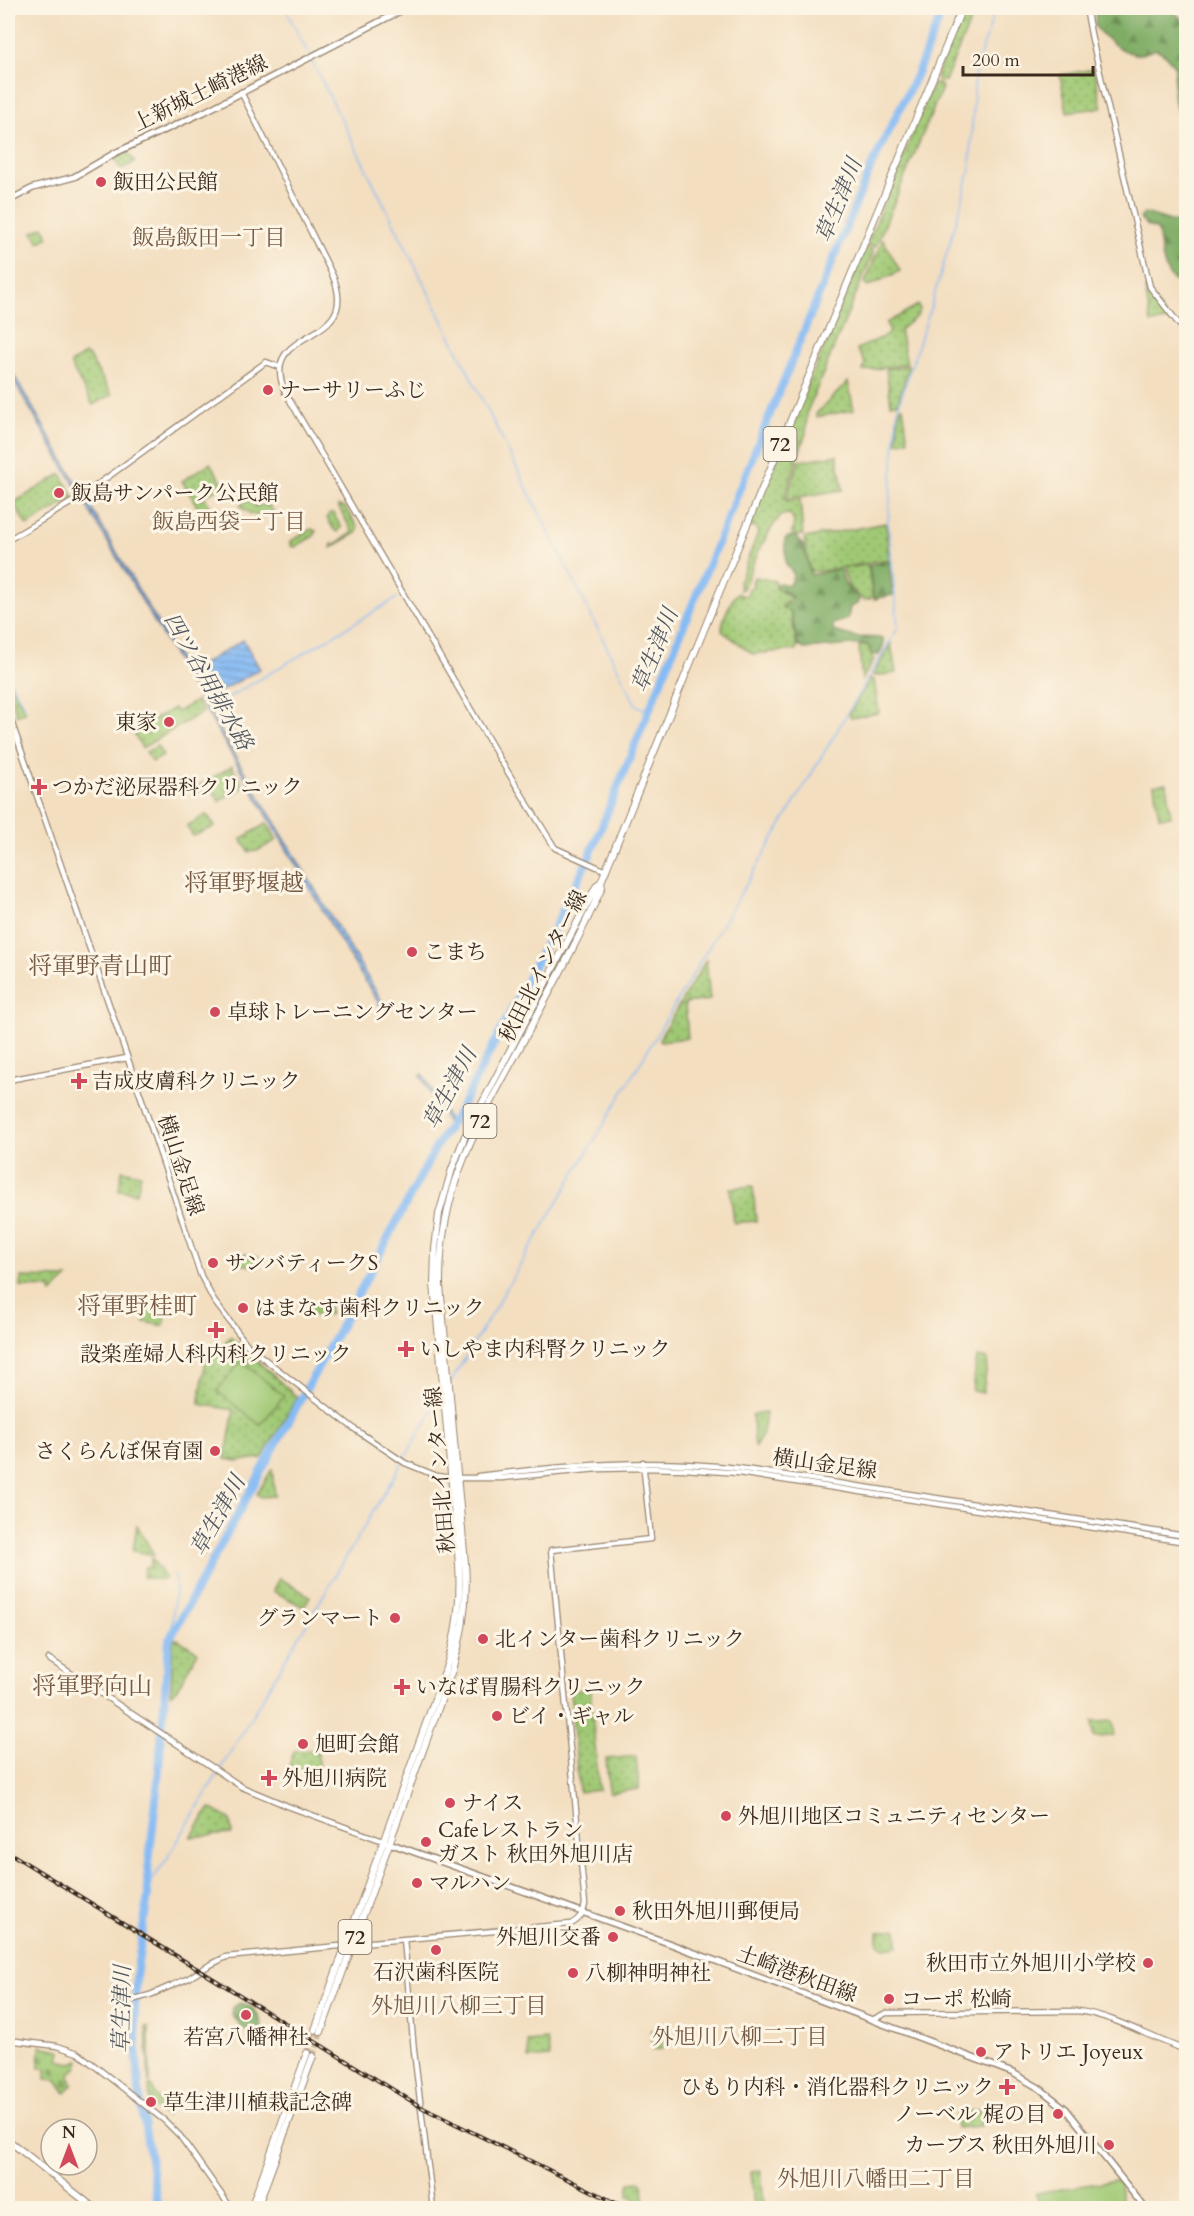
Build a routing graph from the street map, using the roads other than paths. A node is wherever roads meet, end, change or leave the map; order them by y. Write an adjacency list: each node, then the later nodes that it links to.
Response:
1 (406, 8): 4 (main road, 上新城土崎港線)
2 (962, 8): 10 (main road, 秋田北インター線 / 72)
3 (1086, 8): 6 (street)
4 (242, 92): 5 (main road, 上新城土崎港線); 7 (street)
5 (8, 201)
6 (1186, 333)
7 (280, 367): 8 (street); 10 (street)
8 (8, 540)
9 (8, 712): 11 (street, 横山金足線)
10 (606, 871): 13 (main road, 秋田北インター線 / 72)
11 (127, 1058): 12 (street); 15 (street, 横山金足線)
12 (8, 1080)
13 (447, 1386): 15 (main road, 秋田北インター線 / 72); 15 (main road, 秋田北インター線 / 72)
14 (643, 1465): 15 (street, 横山金足線); 16 (street, 横山金足線); 17 (street, 横山金足線); 20 (street)
15 (454, 1478): 19 (main road, 秋田北インター線 / 72)
16 (1186, 1536)
17 (1186, 1542)
18 (49, 1659): 19 (street)
19 (386, 1842): 20 (main road, 土崎港秋田線); 26 (main road, 秋田北インター線 / 72)
20 (583, 1913): 21 (street); 25 (main road, 土崎港秋田線)
21 (404, 1939): 22 (street); 34 (street)
22 (361, 1943)
23 (339, 1946): 24 (street)
24 (121, 1999)
25 (874, 2019): 28 (street); 35 (main road, 土崎港秋田線)
26 (318, 2031)
27 (8, 2040): 31 (street)
28 (1186, 2050)
29 (8, 2140): 30 (main road)
30 (94, 2208)
31 (231, 2208)
32 (251, 2208): 33 (main road)
33 (257, 2208)
34 (433, 2208)
35 (1145, 2208)

